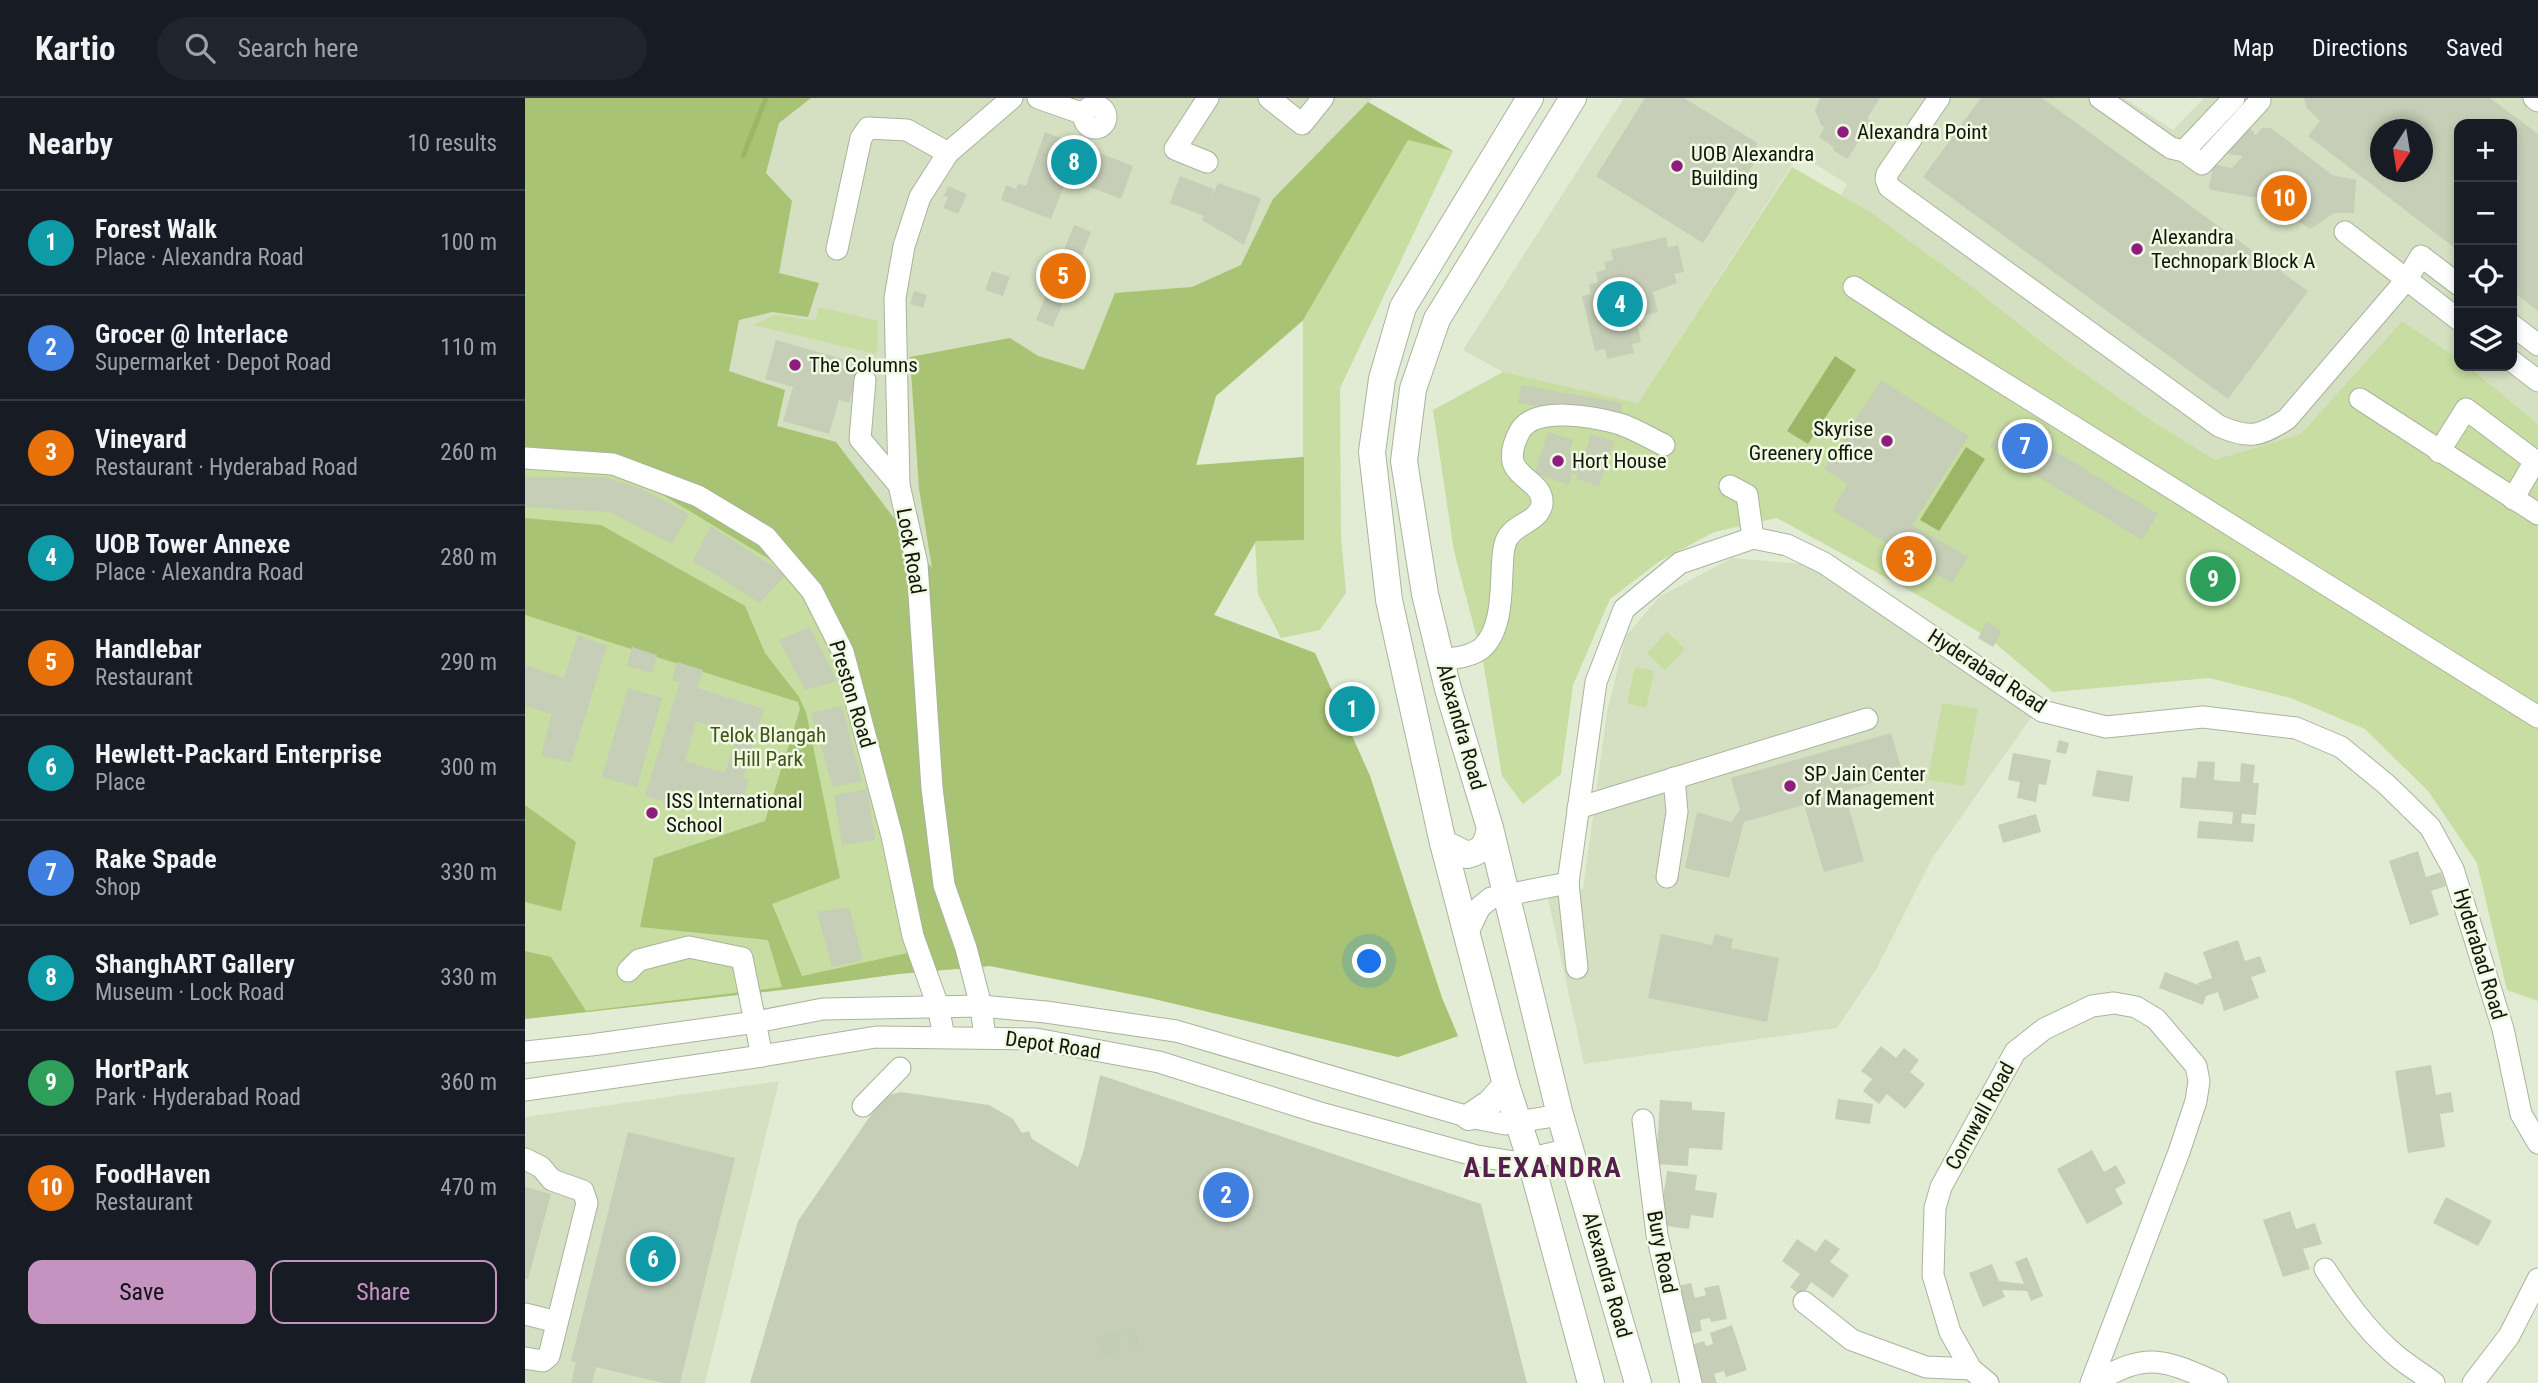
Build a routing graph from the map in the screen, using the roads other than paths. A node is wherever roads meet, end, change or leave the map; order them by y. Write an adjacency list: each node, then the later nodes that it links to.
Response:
1 (1012, 98): 16 (street, Lock Road)
2 (1038, 98): 13 (street)
3 (1208, 98): 17 (street)
4 (1269, 98): 5 (street)
5 (1323, 98)
6 (1530, 98): 44 (main road, Alexandra Road)
7 (1573, 98): 38 (main road, Alexandra Road)
8 (1939, 98): 20 (street)
9 (2090, 98): 14 (street)
10 (2100, 98): 14 (street)
11 (2234, 98): 15 (street)
12 (2260, 98): 15 (street)
13 (1084, 114)
14 (2128, 117): 15 (street)
15 (2185, 151)
16 (948, 153): 19 (street); 33 (street, Lock Road)
17 (1207, 162)
18 (2345, 232): 20 (street)
19 (837, 249)
20 (2407, 279): 21 (street); 23 (street)
21 (2454, 281)
22 (1854, 287): 39 (street)
23 (2454, 316)
24 (2517, 329): 25 (street)
25 (2538, 345)
26 (2517, 365): 28 (street)
27 (865, 380): 33 (street)
28 (2538, 381)
29 (2360, 400): 31 (street)
30 (1664, 445): 38 (street)
31 (2438, 452): 35 (street); 35 (street)
32 (525, 458): 51 (street, Preston Road)
33 (899, 485): 52 (street, Lock Road)
34 (1730, 486): 37 (street)
35 (2512, 499): 36 (street)
36 (2538, 514)
37 (1753, 538): 42 (street); 66 (street, Hyderabad Road)
38 (1441, 660): 43 (main road, Alexandra Road)
39 (2538, 716)
40 (1867, 719): 41 (street)
41 (1674, 778): 42 (street); 45 (street)
42 (1578, 808): 46 (street)
43 (1490, 828): 44 (main road); 47 (main road, Alexandra Road)
44 (1443, 844): 48 (main road, Alexandra Road)
45 (1667, 877)
46 (1567, 883): 47 (street); 49 (street)
47 (1507, 896): 48 (street); 62 (main road, Alexandra Road)
48 (1467, 934): 59 (main road, Alexandra Road)
49 (1577, 968)
50 (628, 971): 53 (street)
51 (938, 1006): 52 (street, Depot Road); 53 (street, Depot Road); 54 (street, Preston Road)
52 (981, 1006): 55 (street, Lock Road); 63 (street, Depot Road)
53 (756, 1022): 56 (street, Depot Road); 57 (street)
54 (944, 1037): 55 (street, Depot Road); 57 (street, Depot Road)
55 (985, 1037): 68 (street, Depot Road)
56 (525, 1052)
57 (762, 1056): 60 (street, Depot Road)
58 (899, 1068): 61 (street)
59 (1506, 1085): 63 (main road); 65 (main road, Alexandra Road)
60 (525, 1090)
61 (863, 1106)
62 (1560, 1115): 65 (street, Depot Road); 67 (main road, Alexandra Road)
63 (1469, 1117): 65 (street, Depot Road)
64 (1643, 1120): 79 (street, Bury Road)
65 (1517, 1122): 68 (main road, Alexandra Road)
66 (2538, 1143)
67 (1570, 1149): 68 (street, Depot Road); 78 (main road, Alexandra Road)
68 (1530, 1158): 77 (main road, Alexandra Road)
69 (525, 1159): 74 (street)
70 (2325, 1269): 83 (street)
71 (2538, 1279): 84 (street)
72 (1804, 1302): 76 (street)
73 (525, 1314): 74 (street)
74 (557, 1322): 75 (street)
75 (525, 1358)
76 (1972, 1369): 80 (street, Cornwall Road); 81 (street, Cornwall Road)
77 (1591, 1383)
78 (1638, 1383)
79 (1691, 1383)
80 (1988, 1383)
81 (2093, 1383): 82 (street)
82 (2217, 1383)
83 (2434, 1383)
84 (2473, 1383)

